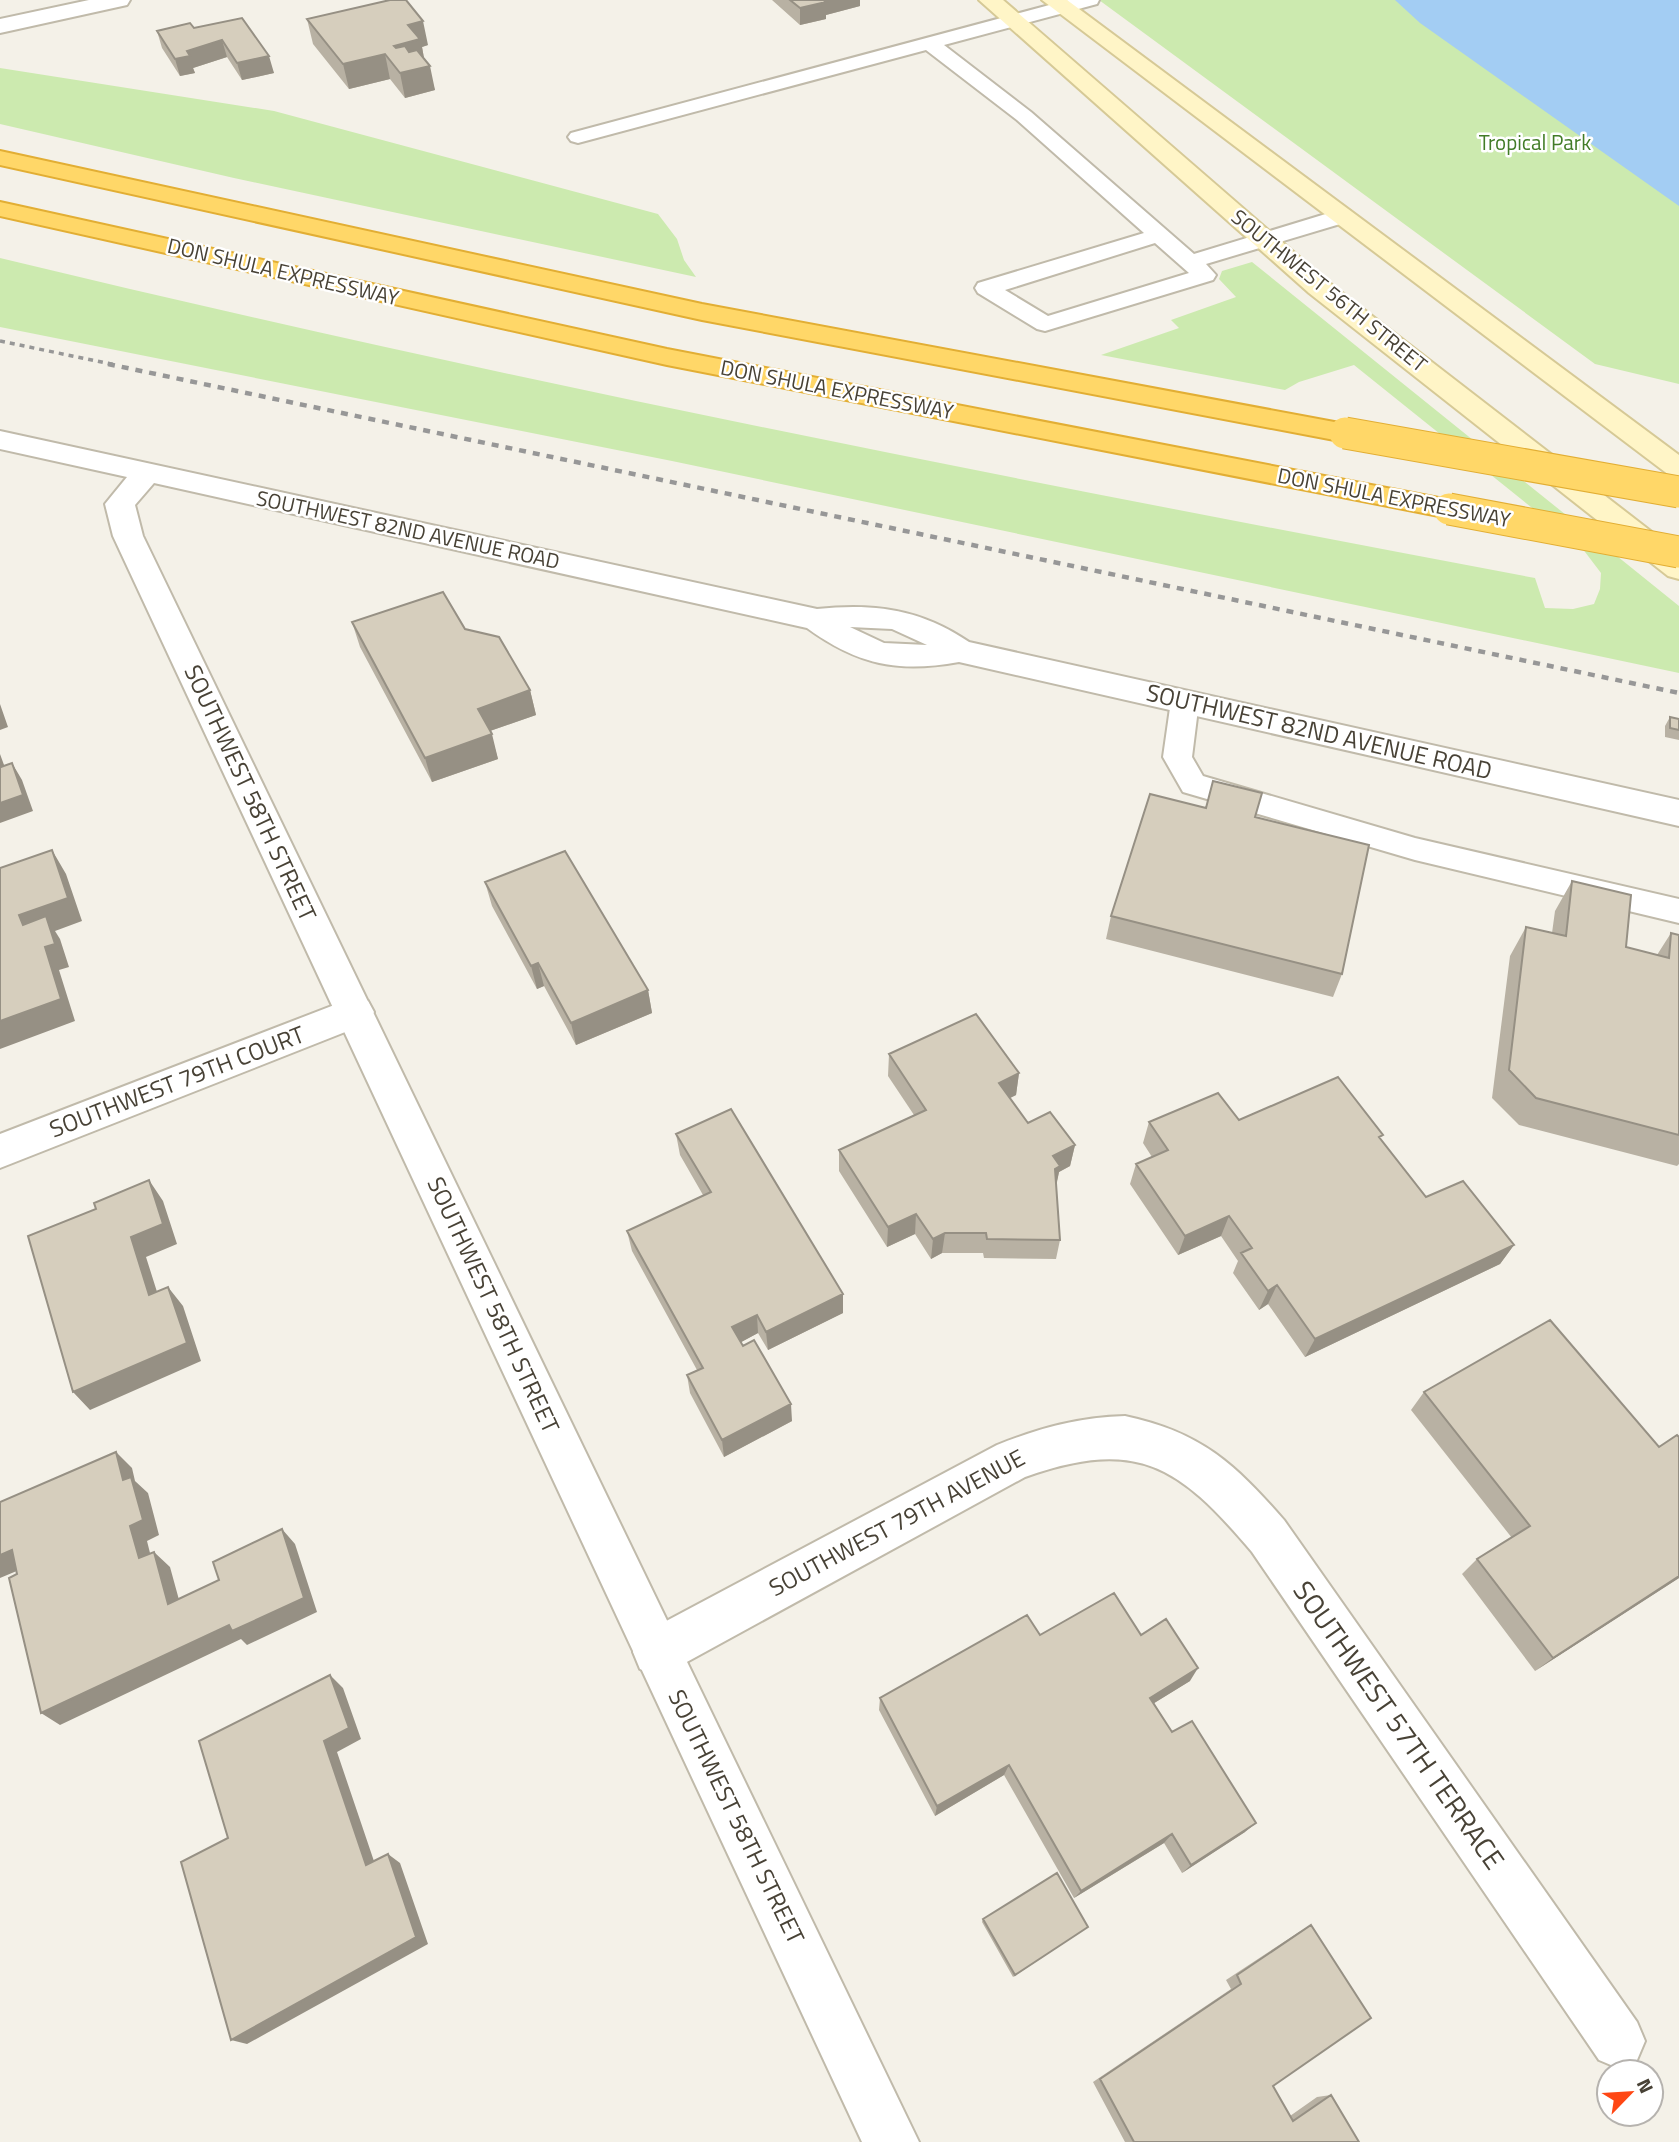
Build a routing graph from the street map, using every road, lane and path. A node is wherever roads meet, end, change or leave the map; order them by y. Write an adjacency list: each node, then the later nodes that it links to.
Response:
1 (119, 0): 6 (street)
2 (990, 0): 5 (main road, SOUTHWEST 56TH STREET)
3 (1090, 0): 4 (lane)
4 (1058, 4): 5 (lane); 11 (main road)
5 (1017, 21): 7 (lane); 13 (main road, SOUTHWEST 56TH STREET)
6 (0, 26)
7 (931, 44): 8 (lane); 12 (lane)
8 (578, 137)
9 (0, 158): 18 (highway, DON SHULA EXPRESSWAY, bridge)
10 (0, 209): 19 (highway, DON SHULA EXPRESSWAY, bridge)
11 (1342, 216): 13 (lane); 16 (main road)
12 (1159, 235): 14 (lane); 14 (lane)
13 (1265, 241): 14 (lane); 20 (main road, SOUTHWEST 56TH STREET)
14 (1190, 262)
15 (0, 440): 17 (street, SOUTHWEST 82ND AVENUE ROAD)
16 (1679, 469)
17 (148, 472): 21 (street, SOUTHWEST 82ND AVENUE ROAD); 24 (street, SOUTHWEST 58TH STREET)
18 (1679, 492)
19 (1679, 552)
20 (1679, 569)
21 (1185, 701): 22 (street, SOUTHWEST 82ND AVENUE ROAD); 23 (lane)
22 (1679, 813)
23 (1679, 911)
24 (355, 1013): 25 (street, SOUTHWEST 79TH COURT); 27 (street, SOUTHWEST 58TH STREET)
25 (0, 1151)
26 (1150, 1440): 27 (street, SOUTHWEST 79TH AVENUE); 28 (street, SOUTHWEST 57TH TERRACE)
27 (657, 1652): 29 (street, SOUTHWEST 58TH STREET)
28 (1618, 2041)
29 (891, 2142)

